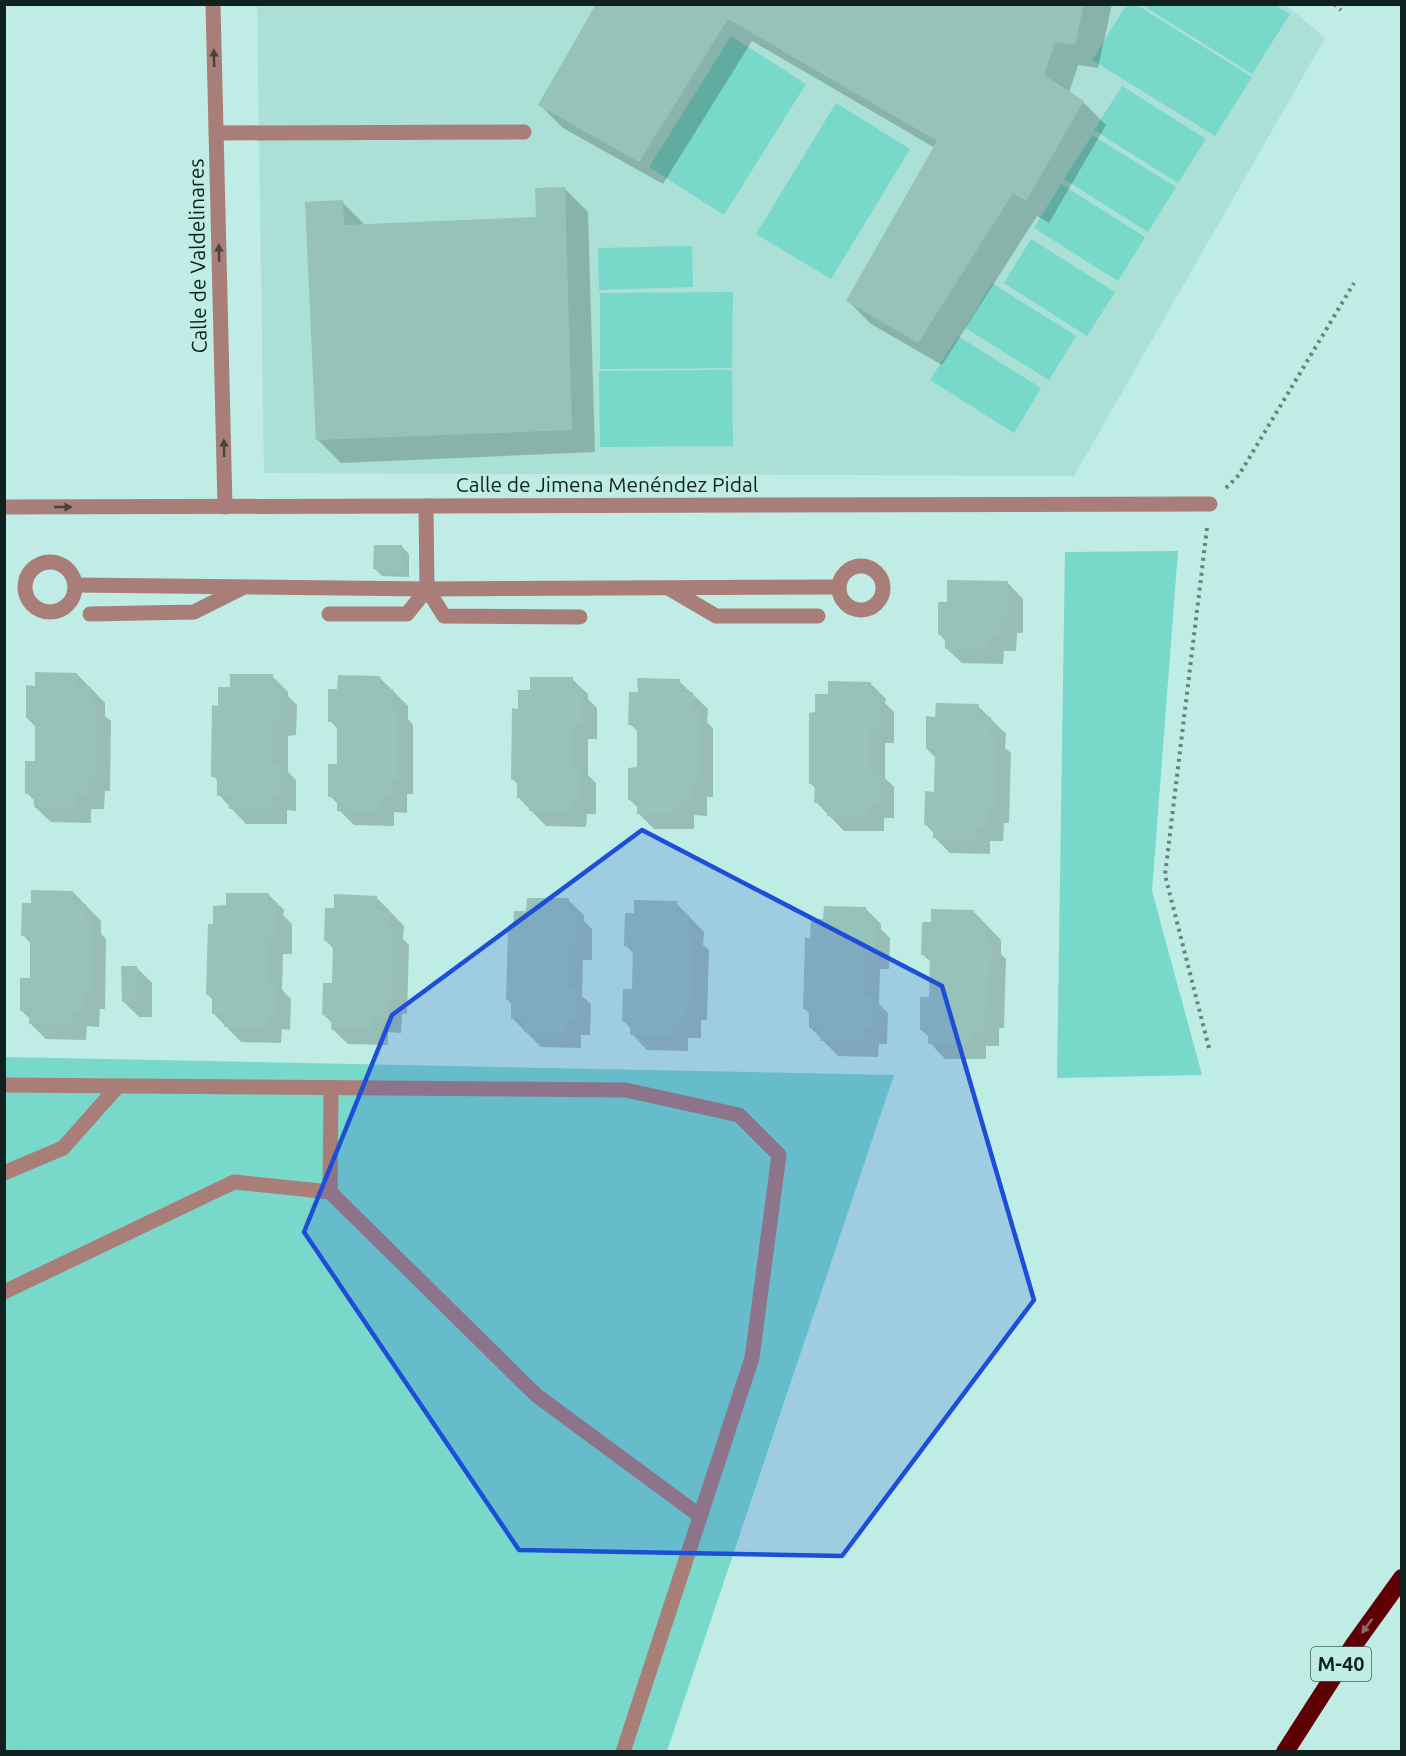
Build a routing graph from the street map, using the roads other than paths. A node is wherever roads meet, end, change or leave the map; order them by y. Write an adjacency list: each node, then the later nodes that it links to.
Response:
1 (213, 4): 3 (street, Calle de Valdelinares, one-way to 1)
2 (524, 132): 3 (street)
3 (216, 133): 7 (street, Calle de Valdelinares, one-way to 3)
4 (1210, 504): 5 (street, Calle de Jimena Menéndez Pidal)
5 (426, 506): 7 (street, Calle de Jimena Menéndez Pidal); 12 (street)
6 (4, 507): 7 (street, Calle de Jimena Menéndez Pidal, one-way to 7)
7 (225, 507)
8 (75, 585): 9 (street)
9 (245, 587): 12 (street); 13 (street)
10 (839, 587): 11 (street)
11 (668, 588): 12 (street); 15 (street)
12 (427, 589): 14 (street); 16 (street)
13 (90, 614)
14 (330, 614)
15 (818, 616)
16 (580, 617)
17 (4, 1085): 18 (street)
18 (118, 1086): 19 (street); 20 (street)
19 (331, 1088): 21 (street); 23 (street)
20 (4, 1173)
21 (330, 1192): 22 (street); 23 (street)
22 (4, 1292)
23 (700, 1516): 25 (street)
24 (1401, 1578): 26 (highway, M-40, one-way to 26)
25 (623, 1752)
26 (1284, 1752)

